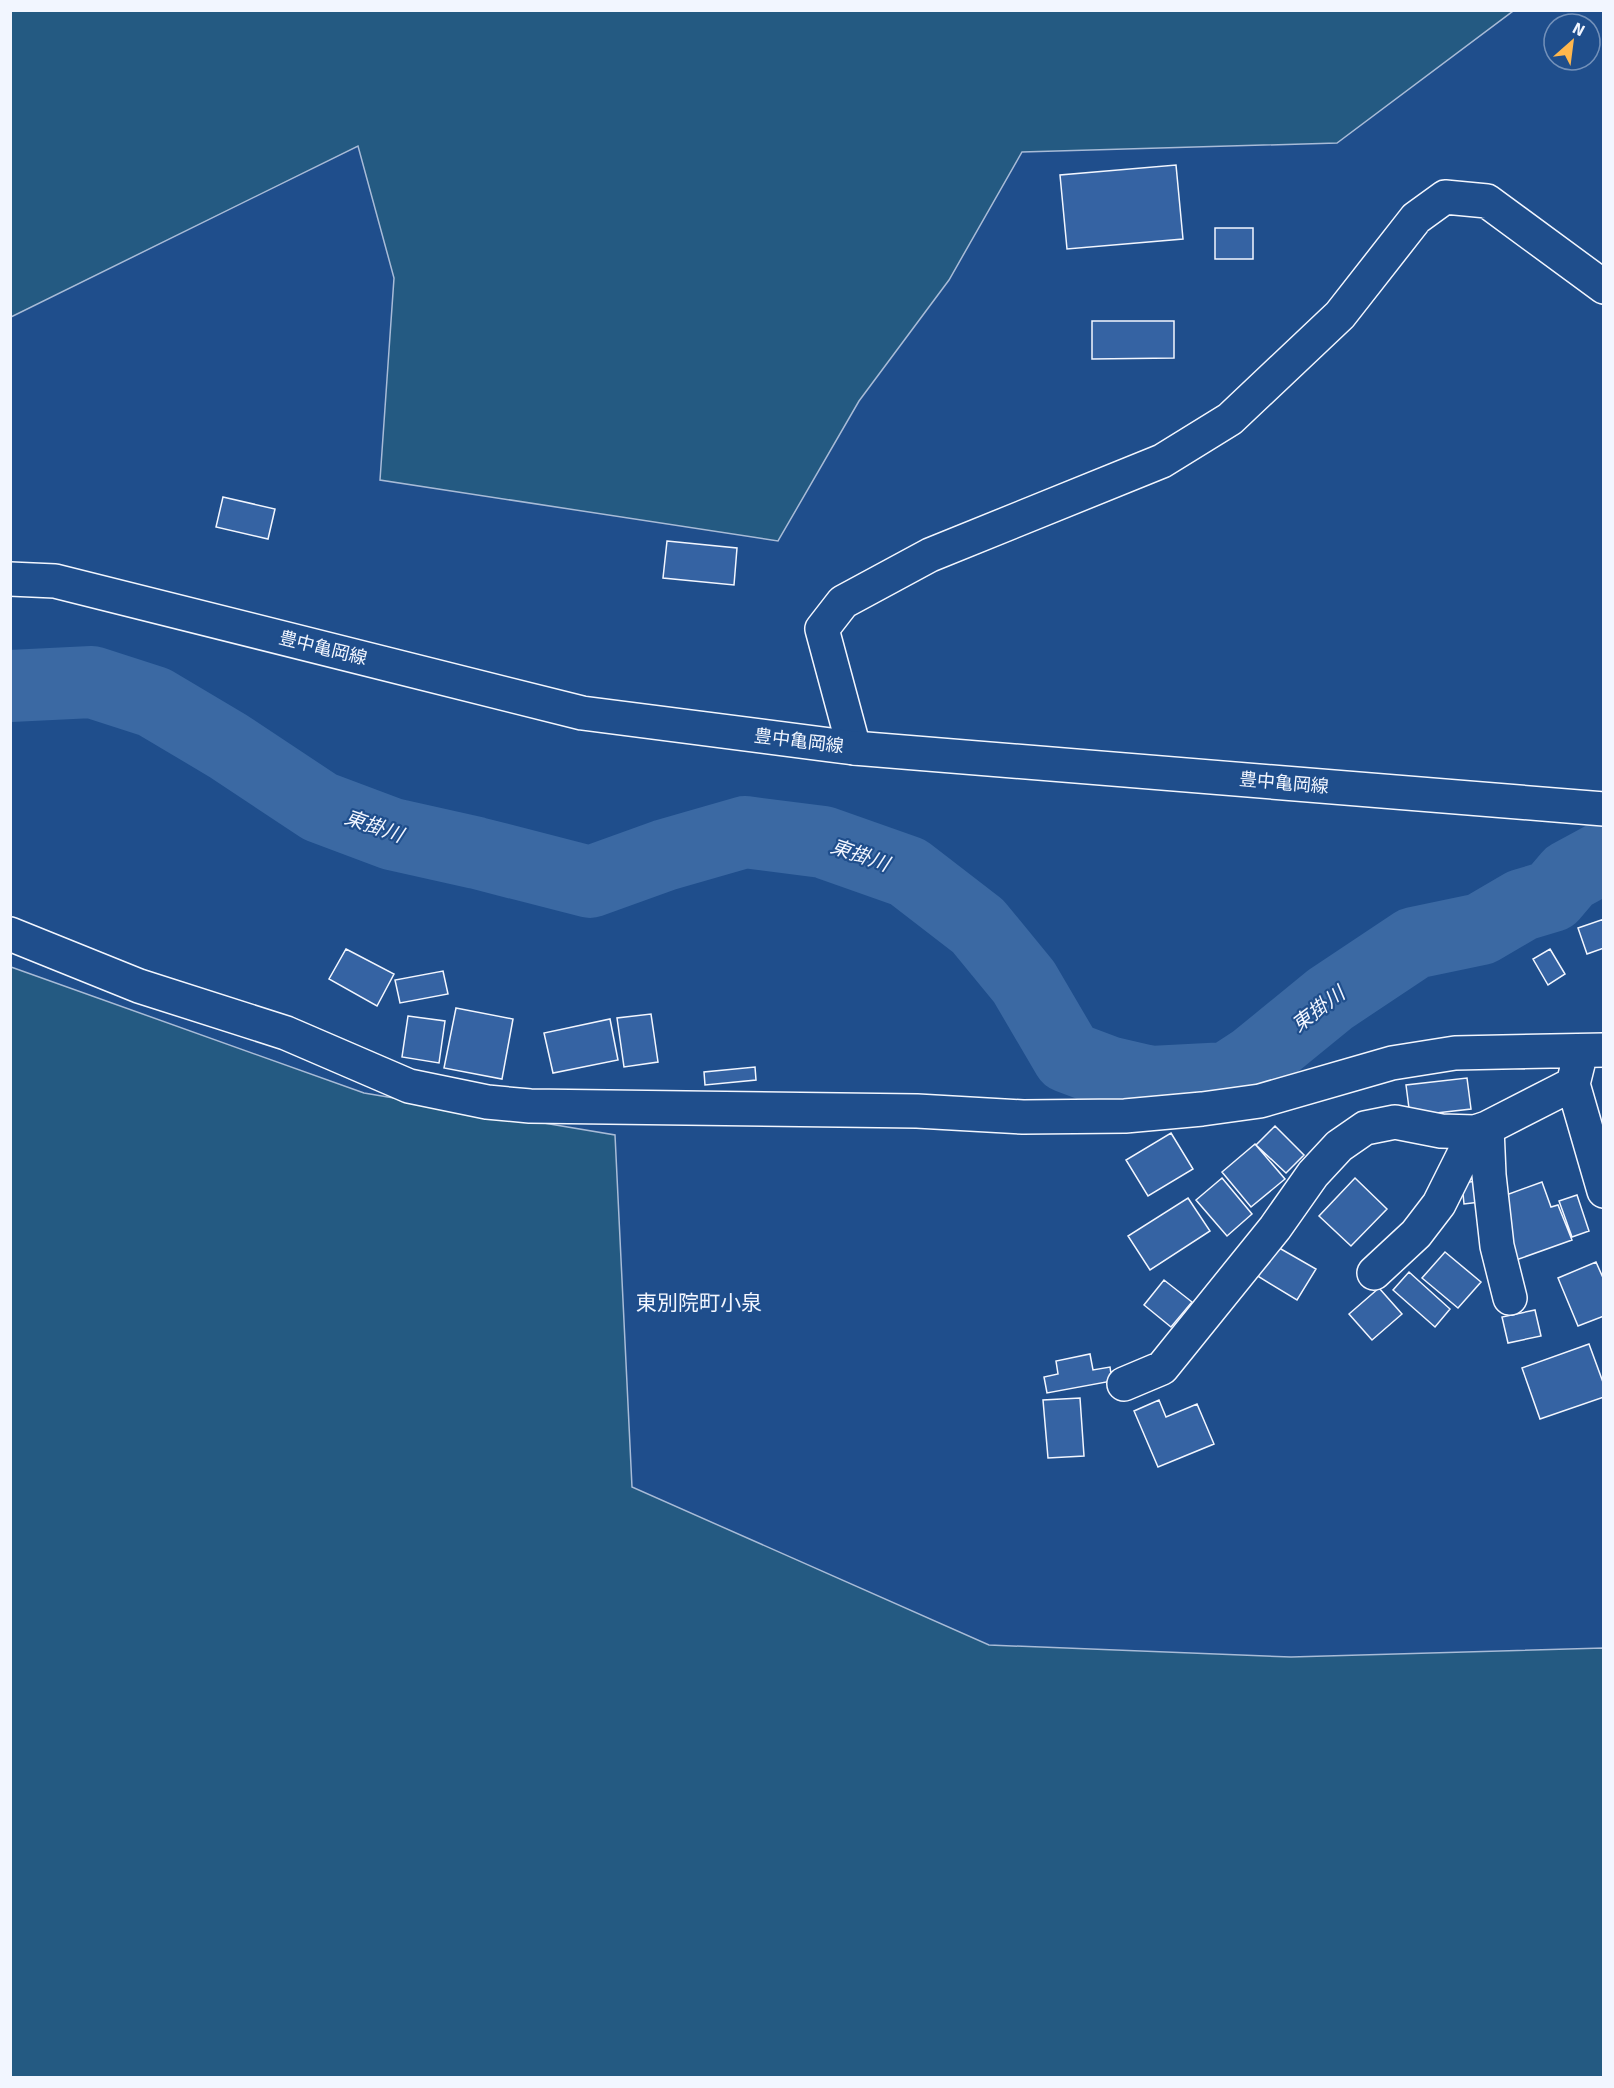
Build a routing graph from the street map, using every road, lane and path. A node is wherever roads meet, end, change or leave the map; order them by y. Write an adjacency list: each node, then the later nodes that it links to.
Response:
1 (1604, 287): 3 (street)
2 (10, 579): 3 (street, 豊中亀岡線)
3 (854, 748): 4 (street, 豊中亀岡線)
4 (1592, 808)
5 (10, 934): 6 (street)
6 (1592, 1051): 7 (street)
7 (1573, 1084): 8 (street); 9 (street)
8 (1481, 1130): 10 (street); 11 (street); 12 (street)
9 (1604, 1191)
10 (1374, 1273)
11 (1510, 1298)
12 (1124, 1384)

